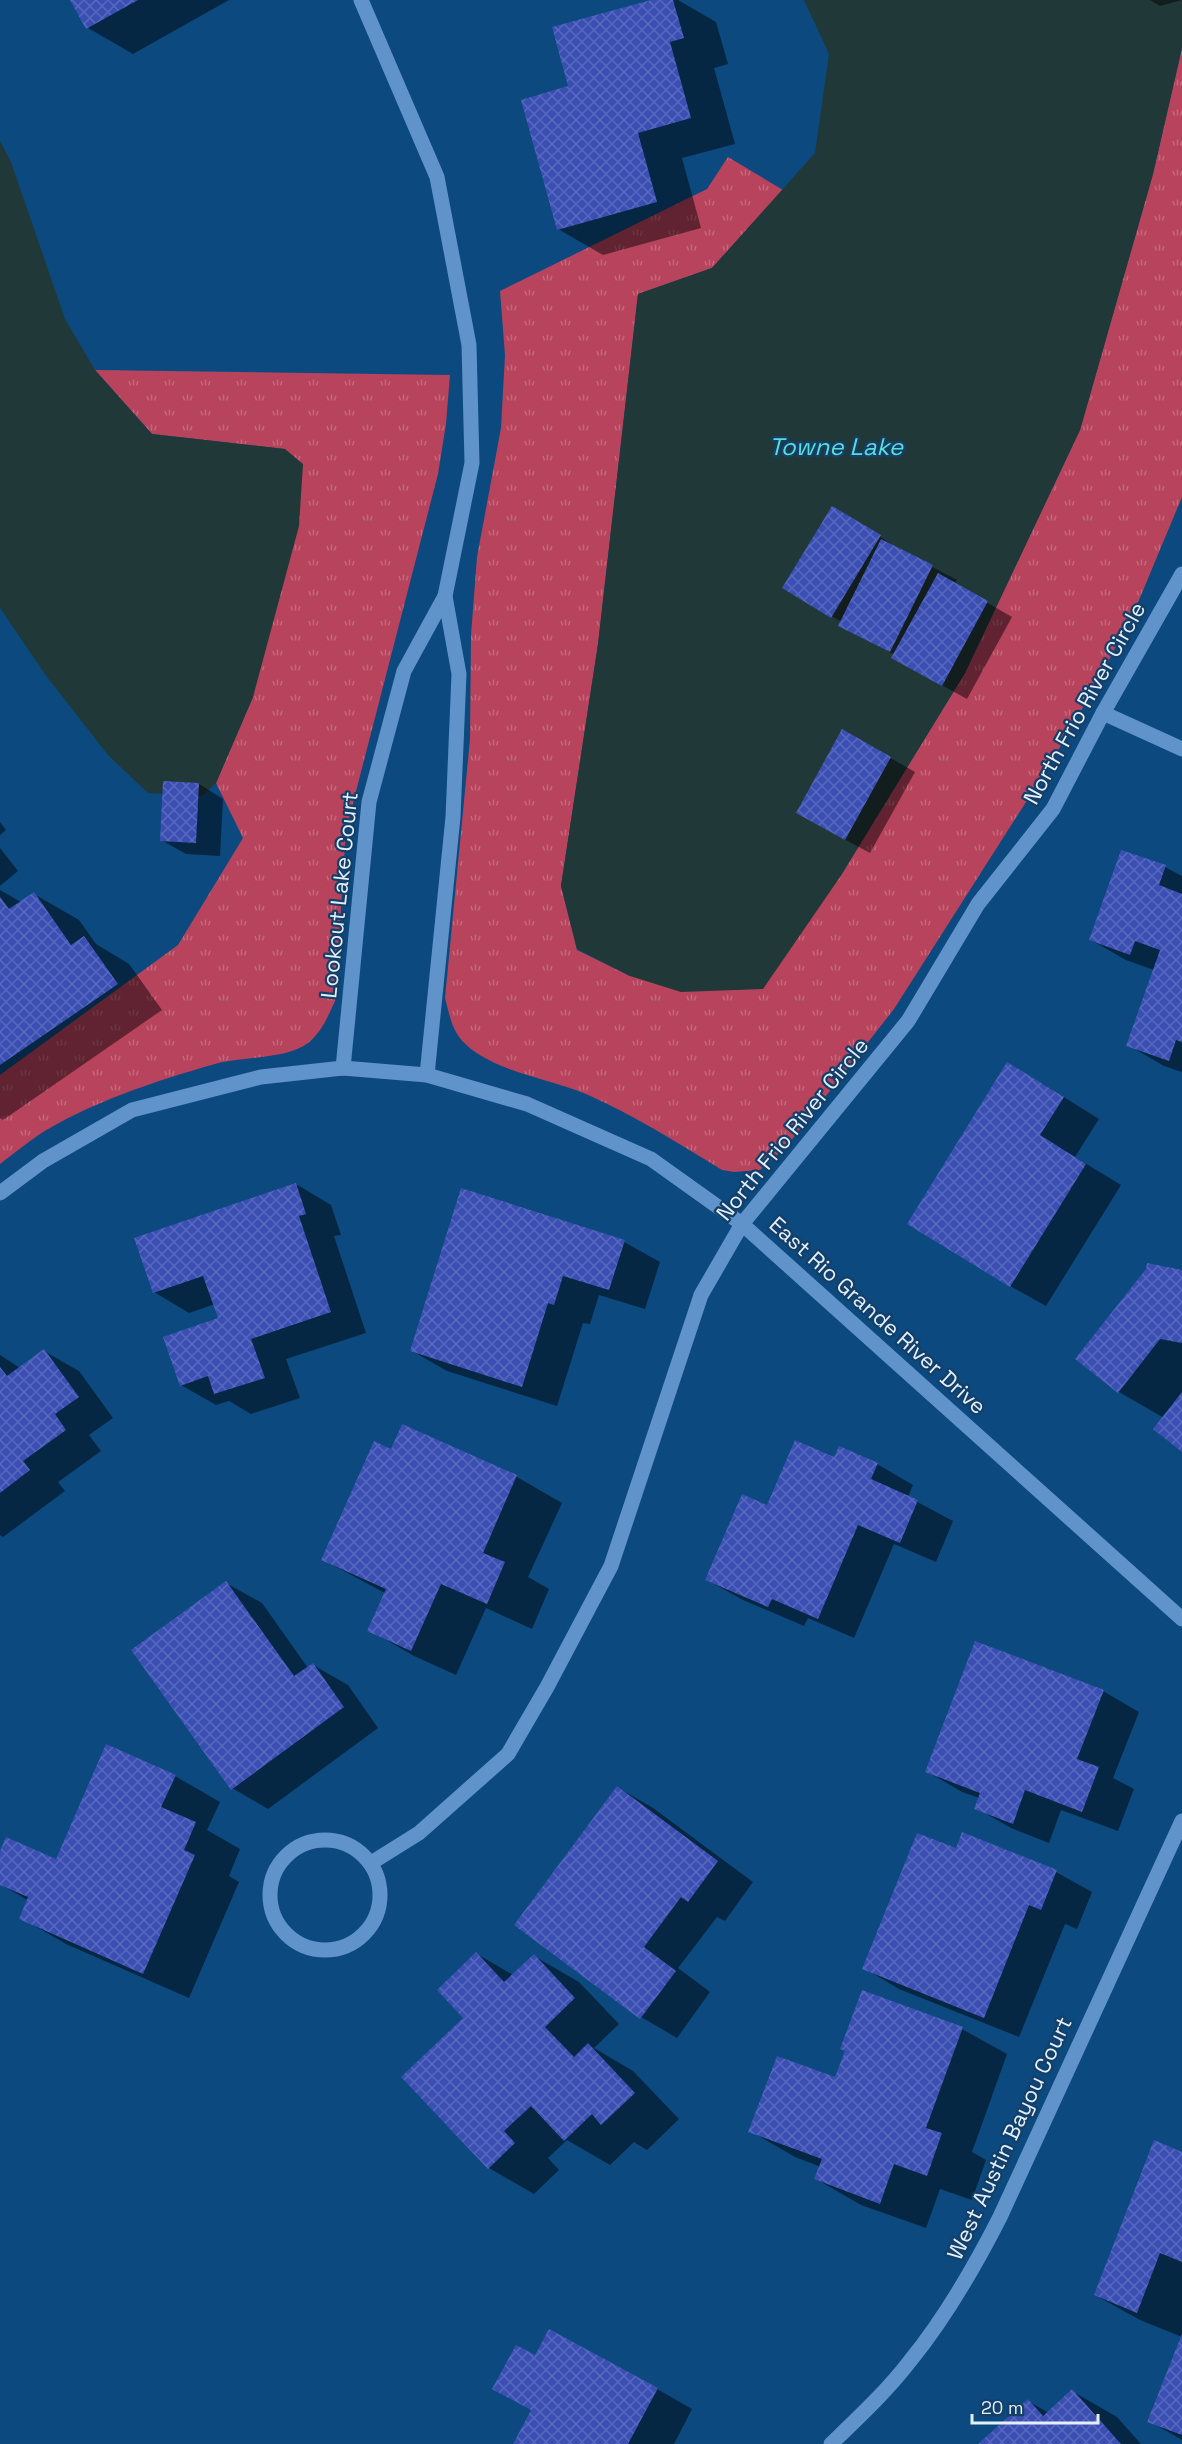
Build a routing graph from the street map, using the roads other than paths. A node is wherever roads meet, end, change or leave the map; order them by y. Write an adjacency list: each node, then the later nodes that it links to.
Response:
1 (361, 0): 3 (street, Lookout Lake Court)
2 (1182, 574): 4 (street, North Frio River Circle)
3 (445, 596): 6 (street, Lookout Lake Court); 7 (street, Lookout Lake Court)
4 (1103, 713): 5 (street); 9 (street, North Frio River Circle)
5 (1182, 749)
6 (343, 1068): 7 (street, East Rio Grande River Drive); 8 (street, East Rio Grande River Drive)
7 (427, 1075): 9 (street, East Rio Grande River Drive)
8 (0, 1193)
9 (742, 1224): 10 (street, East Rio Grande River Drive); 12 (street, North Frio River Circle)
10 (1181, 1617)
11 (1182, 1821): 13 (street, West Austin Bayou Court)
12 (371, 1863): 12 (street)
13 (831, 2444)

